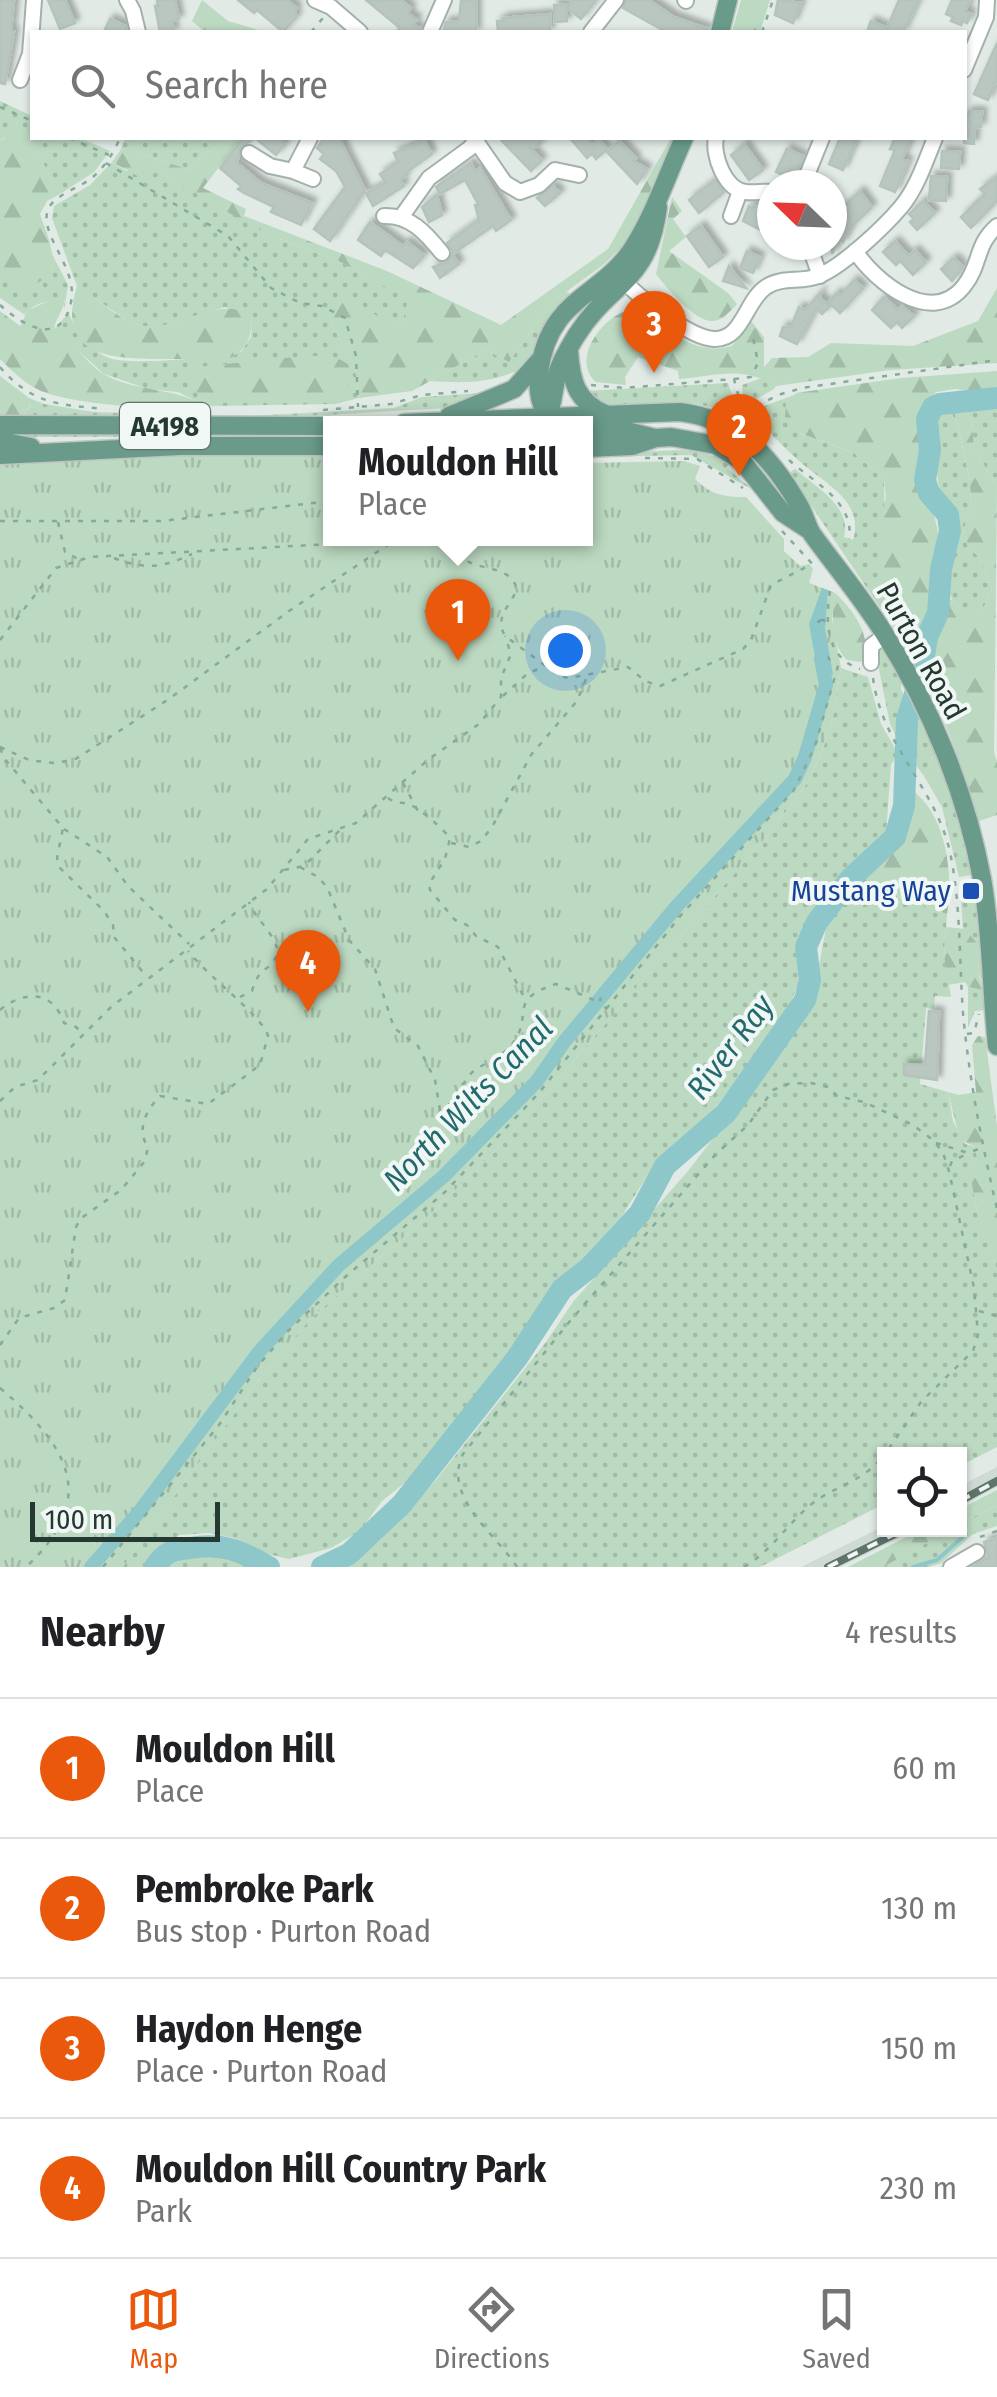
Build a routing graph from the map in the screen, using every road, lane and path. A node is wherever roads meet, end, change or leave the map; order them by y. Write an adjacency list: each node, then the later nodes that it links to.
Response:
1 (34, 0): 10 (street)
2 (127, 0): 11 (street)
3 (315, 0): 9 (street)
4 (444, 0): 14 (street)
5 (616, 0): 15 (street)
6 (728, 0): 16 (main road)
7 (773, 0): 17 (path)
8 (990, 4): 19 (street)
9 (331, 7): 12 (path); 13 (street)
10 (33, 30)
11 (138, 30)
12 (313, 30)
13 (358, 30)
14 (431, 30)
15 (593, 30)
16 (720, 30)
17 (763, 30)
18 (30, 54): 20 (street)
19 (967, 63)
20 (20, 80)
21 (0, 107): 22 (path)
22 (30, 120)
23 (74, 140): 33 (path)
24 (119, 140): 33 (path)
25 (309, 140): 36 (street)
26 (475, 140): 42 (street)
27 (477, 140): 37 (street)
28 (683, 140): 49 (main road)
29 (716, 140): 39 (street)
30 (822, 140): 35 (street)
31 (935, 140): 45 (street)
32 (248, 153): 36 (street)
33 (111, 156): 34 (path)
34 (106, 163): 50 (path); 59 (path)
35 (809, 170)
36 (293, 171): 38 (street)
37 (580, 175)
38 (313, 180)
39 (740, 191): 40 (street); 43 (street)
40 (757, 192)
41 (384, 216): 42 (street)
42 (402, 216): 46 (street)
43 (731, 216)
44 (997, 226): 45 (street)
45 (854, 251): 48 (street)
46 (442, 253)
47 (814, 260): 48 (street)
48 (820, 276): 51 (street)
49 (618, 277): 51 (street); 52 (main road); 53 (main road)
50 (0, 305)
51 (748, 310): 56 (path)
52 (568, 350): 57 (main road); 65 (main road)
53 (543, 355): 63 (main road); 64 (main road)
54 (997, 360): 56 (path)
55 (0, 367): 60 (path)
56 (734, 379): 57 (path)
57 (576, 390): 61 (main road)
58 (477, 391): 59 (path)
59 (358, 407): 62 (path)
60 (104, 409)
61 (607, 415): 66 (main road, Purton Road); 83 (main road, Purton Road)
62 (332, 416)
63 (446, 416)
64 (546, 416)
65 (550, 416)
66 (593, 416)
67 (323, 418): 68 (main road, A4198)
68 (0, 425)
69 (593, 433): 70 (main road, Purton Road)
70 (656, 438): 73 (main road, Purton Road); 83 (main road, Purton Road)
71 (0, 441): 74 (main road)
72 (323, 446): 74 (main road, A4198)
73 (593, 448)
74 (46, 451): 75 (main road, A4198)
75 (0, 455)
76 (643, 458): 78 (path)
77 (793, 464): 84 (path)
78 (748, 491)
79 (323, 503): 82 (path)
80 (0, 521): 82 (path)
81 (774, 521): 91 (path)
82 (58, 522): 90 (path)
83 (809, 530): 94 (main road, Purton Road)
84 (849, 539)
85 (323, 545): 88 (path)
86 (386, 546): 102 (path)
87 (460, 546): 95 (path)
88 (193, 553): 89 (path); 89 (path)
89 (110, 556): 90 (path)
90 (79, 560): 96 (path)
91 (812, 564): 92 (path); 100 (path)
92 (824, 576)
93 (830, 591): 97 (path)
94 (886, 635): 99 (street); 112 (main road, Purton Road)
95 (506, 636): 98 (path); 101 (path)
96 (0, 640)
97 (840, 660): 99 (path); 117 (path)
98 (544, 666): 100 (path); 101 (path)
99 (872, 666): 120 (path)
100 (588, 674): 108 (path)
101 (502, 697): 103 (path)
102 (1, 749): 107 (path)
103 (402, 782): 104 (path); 105 (path)
104 (385, 796): 105 (path); 106 (path)
105 (418, 812): 108 (path)
106 (343, 827): 109 (path); 110 (path)
107 (64, 828): 113 (path); 114 (path)
108 (450, 843): 116 (path)
109 (300, 867): 110 (path); 116 (path)
110 (282, 870): 111 (path)
111 (249, 902): 113 (path); 115 (path)
112 (992, 918): 122 (main road, Purton Road)
113 (188, 947): 114 (path); 115 (path)
114 (148, 978): 121 (path)
115 (238, 998): 131 (path)
116 (526, 1000): 117 (path)
117 (607, 1009): 139 (path)
118 (0, 1010): 121 (path)
119 (984, 1024): 120 (path)
120 (966, 1034): 125 (path)
121 (84, 1035): 123 (path)
122 (997, 1046)
123 (0, 1100)
124 (936, 1143): 126 (path); 127 (path); 140 (path)
125 (982, 1147): 126 (path); 128 (path)
126 (968, 1153): 127 (path)
127 (948, 1171): 129 (path)
128 (997, 1210)
129 (976, 1311): 130 (path); 133 (path)
130 (997, 1316)
131 (0, 1346)
132 (0, 1388): 138 (path)
133 (890, 1447)
134 (877, 1463): 141 (path)
135 (997, 1531): 136 (path)
136 (976, 1548): 137 (street); 142 (street)
137 (952, 1566)
138 (26, 1567)
139 (102, 1567)
140 (517, 1567)
141 (744, 1567)
142 (982, 1567)

